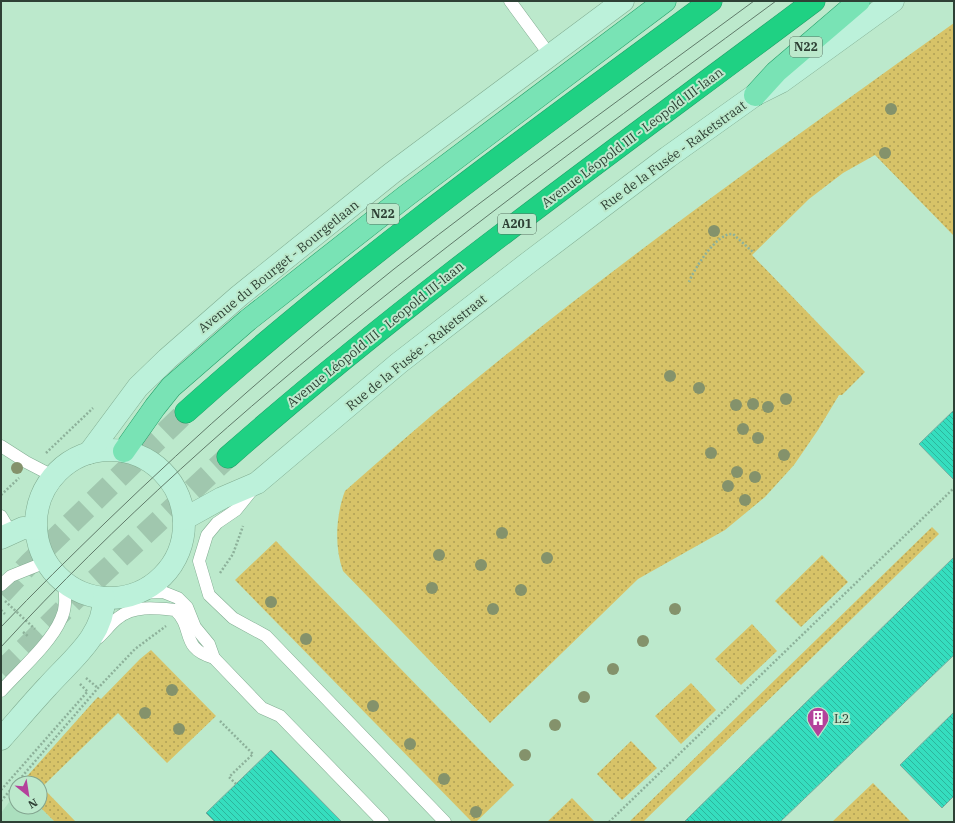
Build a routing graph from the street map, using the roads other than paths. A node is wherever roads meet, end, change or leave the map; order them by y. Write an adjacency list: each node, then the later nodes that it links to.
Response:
1 (510, 1): 8 (lane)
2 (623, 1): 8 (street, Avenue du Bourget - Bourgetlaan)
3 (666, 1): 12 (main road, N22)
4 (711, 1): 10 (highway)
5 (814, 1): 14 (highway, Avenue Léopold III - Leopold III-laan / A201)
6 (859, 1): 9 (main road, N22)
7 (893, 1): 9 (street, Rue de la Fusée - Raketstraat)
8 (549, 54): 13 (street, Avenue du Bourget - Bourgetlaan)
9 (755, 95): 16 (street, Rue de la Fusée - Raketstraat)
10 (186, 412)
11 (1, 446): 15 (lane)
12 (124, 451): 13 (street); 17 (street)
13 (89, 453): 15 (street)
14 (228, 457)
15 (53, 476): 19 (street)
16 (257, 483): 17 (street, Rue de la Fusée - Raketstraat); 30 (lane)
17 (184, 519): 23 (street)
18 (4, 529): 19 (street)
19 (36, 529): 20 (street)
20 (46, 562): 21 (street); 22 (lane)
21 (64, 582): 24 (street); 27 (lane)
22 (1, 585)
23 (137, 593): 24 (street); 26 (lane)
24 (104, 598): 25 (street)
25 (84, 649): 26 (lane); 28 (street)
26 (214, 658): 29 (lane)
27 (1, 691)
28 (1, 739)
29 (383, 822)
30 (446, 822)

